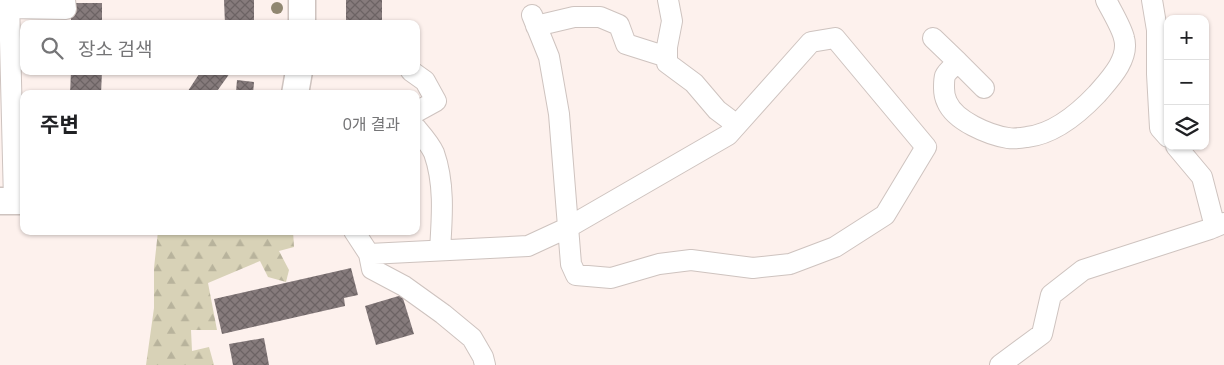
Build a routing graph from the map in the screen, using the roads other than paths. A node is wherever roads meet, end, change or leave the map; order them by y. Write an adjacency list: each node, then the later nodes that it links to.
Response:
1 (65, 0): 6 (street)
2 (302, 0): 7 (main road)
3 (668, 0): 9 (street)
4 (1106, 0): 10 (street)
5 (1152, 0): 17 (street)
6 (7, 15): 20 (street)
7 (302, 20)
8 (933, 38): 10 (street)
9 (667, 57): 16 (street); 22 (street)
10 (958, 62): 13 (street)
11 (298, 75): 14 (main road)
12 (417, 75): 15 (street)
13 (984, 88)
14 (296, 90)
15 (420, 110)
16 (737, 125): 22 (street); 22 (street)
17 (1164, 132)
18 (420, 134): 24 (street)
19 (1179, 150): 21 (street)
20 (12, 201)
21 (1220, 225): 27 (street)
22 (567, 228): 24 (street)
23 (357, 235): 25 (street)
24 (440, 250): 25 (street)
25 (369, 254): 26 (street)
26 (485, 365)
27 (1000, 365)

